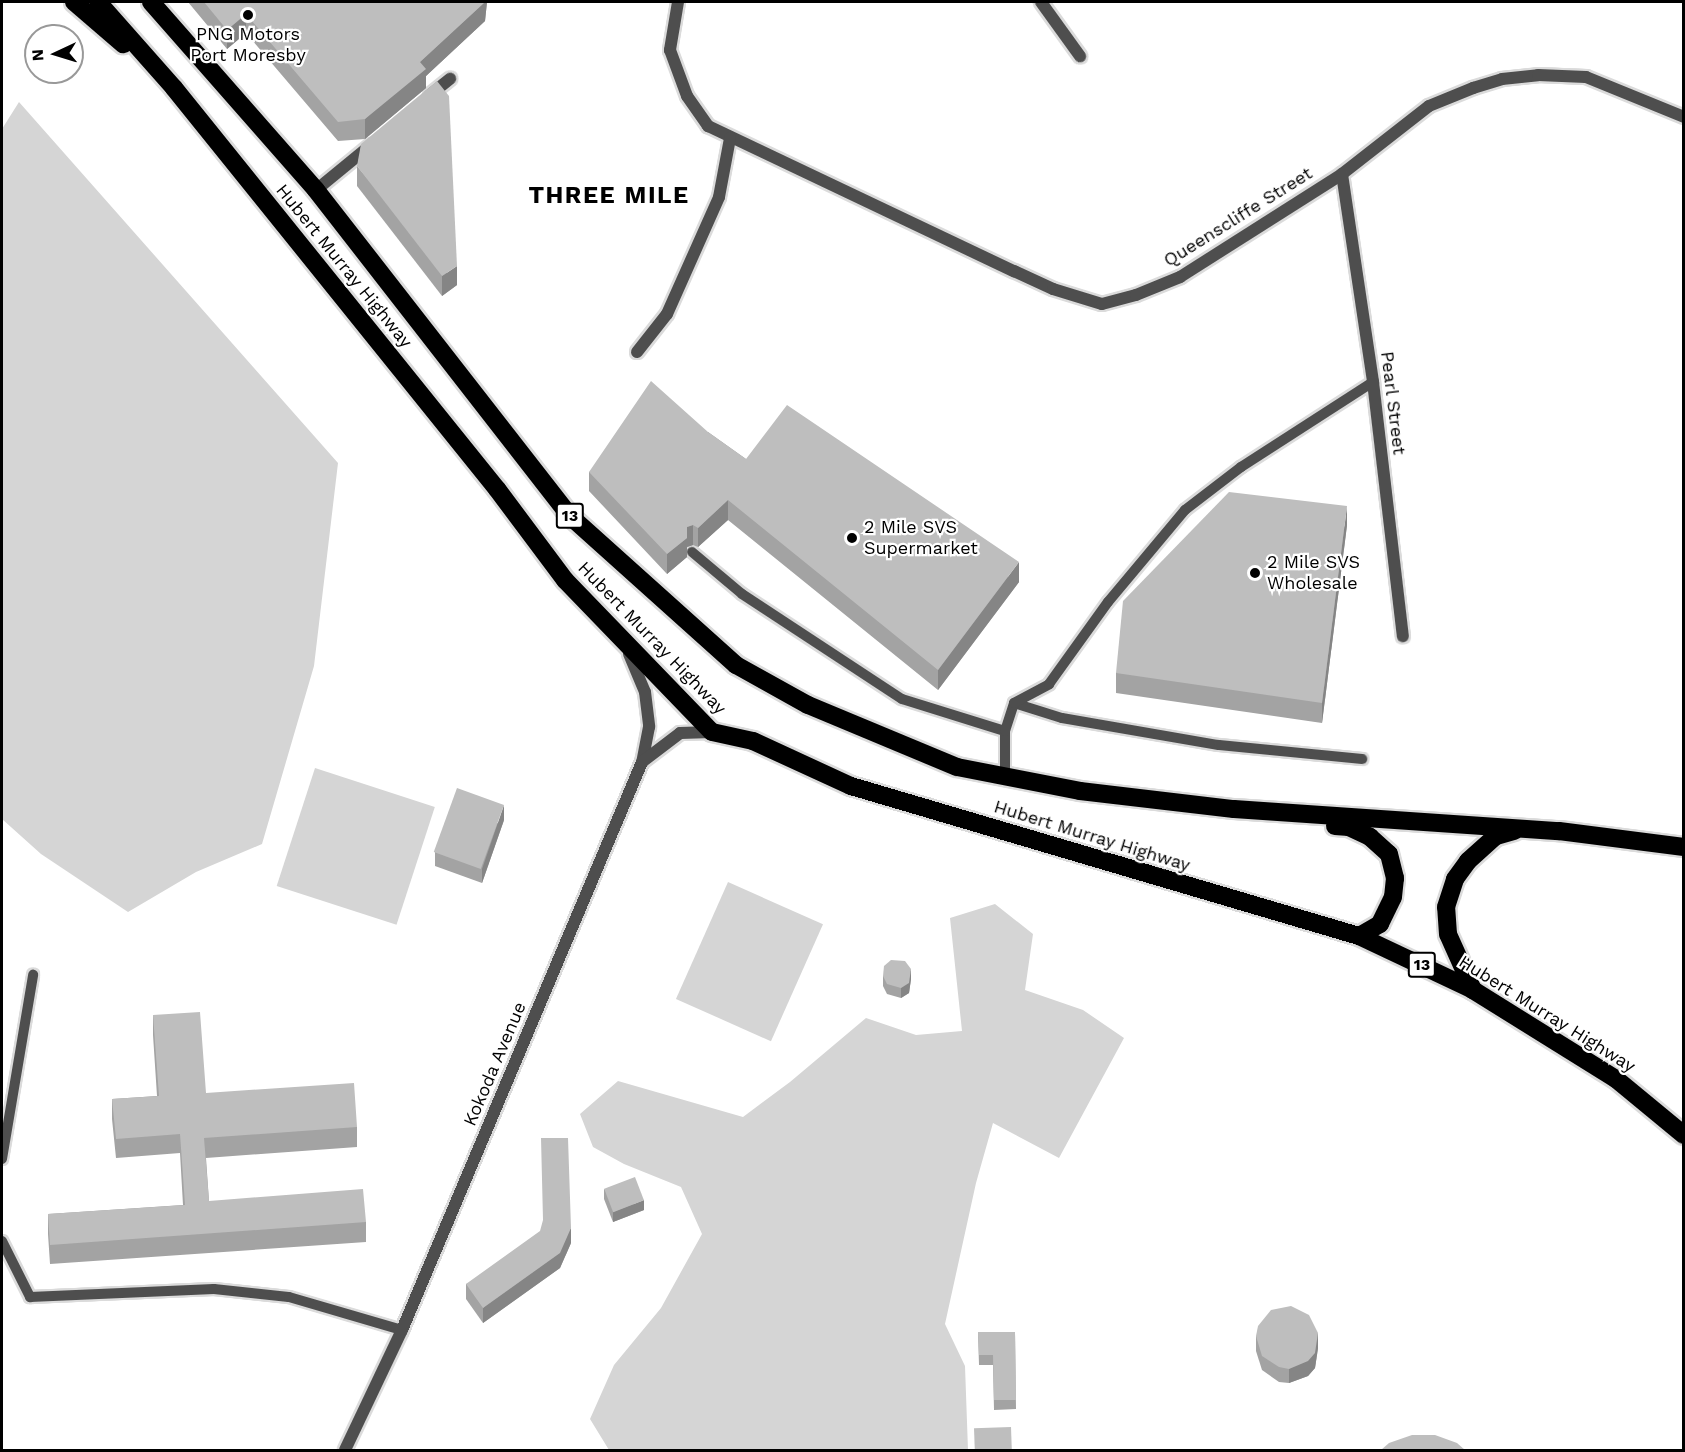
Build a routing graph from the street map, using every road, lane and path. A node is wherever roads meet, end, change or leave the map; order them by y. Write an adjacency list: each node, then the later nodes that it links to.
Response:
1 (74, 2): 8 (highway)
2 (98, 2): 8 (highway, Hubert Murray Highway / 13)
3 (151, 2): 14 (highway, Hubert Murray Highway / 13)
4 (678, 2): 12 (street, Queenscliffe Street)
5 (1041, 2): 6 (street)
6 (1080, 56)
7 (450, 79): 9 (street)
8 (174, 88): 18 (highway, Hubert Murray Highway / 13)
9 (423, 101)
10 (1683, 117): 13 (street, Queenscliffe Street)
11 (379, 138): 14 (street)
12 (730, 138): 13 (street, Queenscliffe Street); 15 (street)
13 (1342, 174): 16 (street, Pearl Street)
14 (316, 190): 25 (highway, Hubert Murray Highway / 13)
15 (637, 352)
16 (1373, 382): 19 (street, Pearl Street); 20 (lane)
17 (692, 552): 21 (lane)
18 (618, 634): 22 (highway, Hubert Murray Highway / 13); 24 (street, Kokoda Avenue)
19 (1403, 636)
20 (1014, 703): 21 (lane); 23 (lane)
21 (1005, 731): 25 (lane)
22 (712, 732): 24 (street); 29 (highway, Hubert Murray Highway / 13)
23 (1362, 759)
24 (642, 762): 35 (street, Kokoda Avenue)
25 (1005, 778): 26 (highway, Hubert Murray Highway / 13)
26 (1234, 809): 27 (highway, Hubert Murray Highway / 13); 29 (highway)
27 (1525, 829): 28 (highway, Hubert Murray Highway / 13); 31 (highway)
28 (1683, 847)
29 (1359, 936): 31 (highway, Hubert Murray Highway / 13)
30 (33, 975): 33 (lane)
31 (1473, 990): 32 (highway, Hubert Murray Highway / 13)
32 (1683, 1135)
33 (2, 1159)
34 (2, 1241): 35 (lane)
35 (402, 1330): 36 (street, Kokoda Avenue)
36 (345, 1450)

